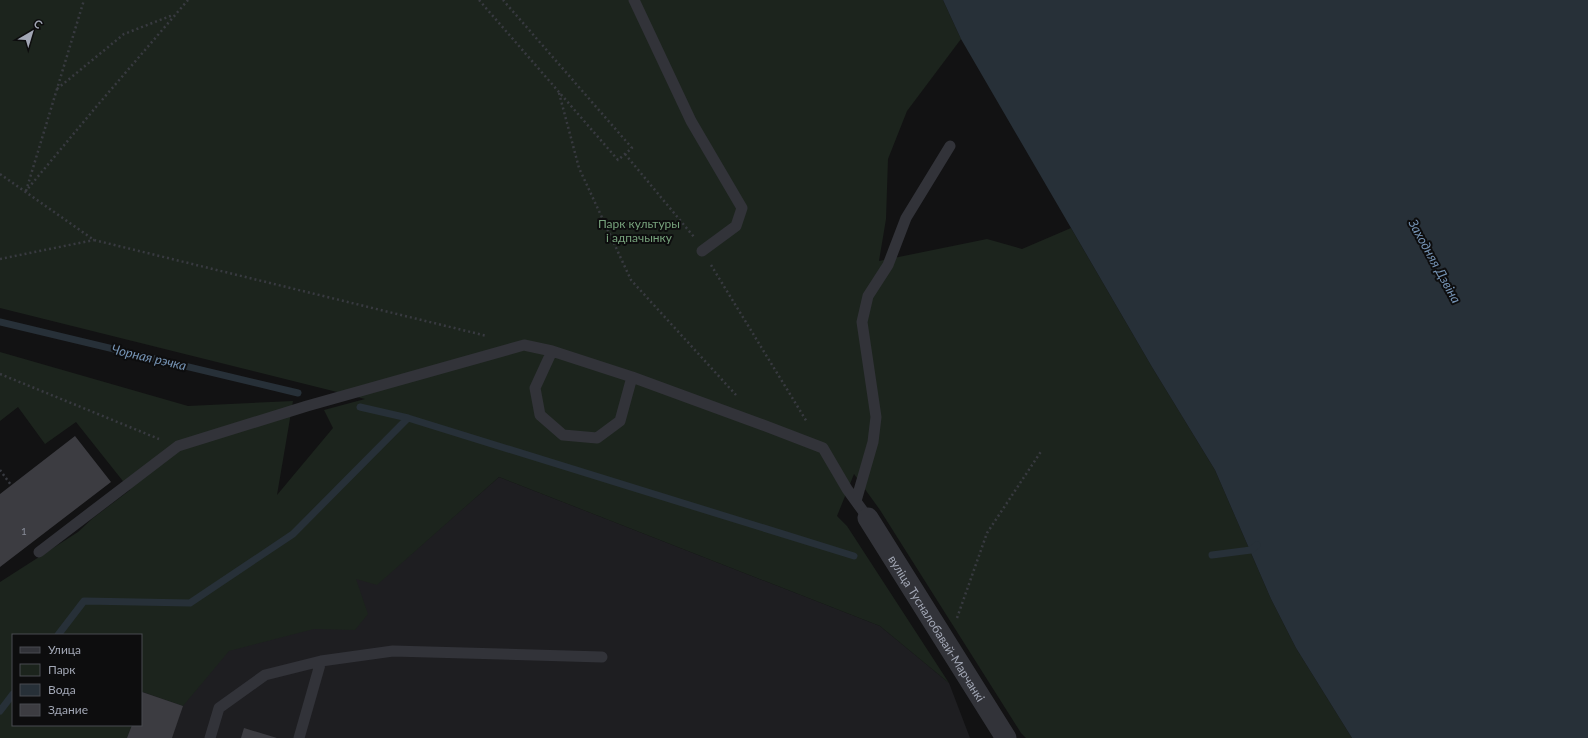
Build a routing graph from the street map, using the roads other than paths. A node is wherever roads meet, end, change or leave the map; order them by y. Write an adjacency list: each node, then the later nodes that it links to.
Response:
1 (634, 0): 3 (lane)
2 (950, 146): 6 (lane)
3 (702, 251)
4 (552, 351): 5 (lane); 5 (lane); 8 (lane)
5 (632, 377): 6 (lane)
6 (856, 501): 7 (lane)
7 (868, 518): 13 (street, вуліца Тусналобавай-Марчанкі)
8 (39, 552)
9 (602, 656): 10 (lane)
10 (321, 661): 11 (lane); 12 (lane)
11 (210, 738)
12 (299, 738)
13 (1006, 738)

